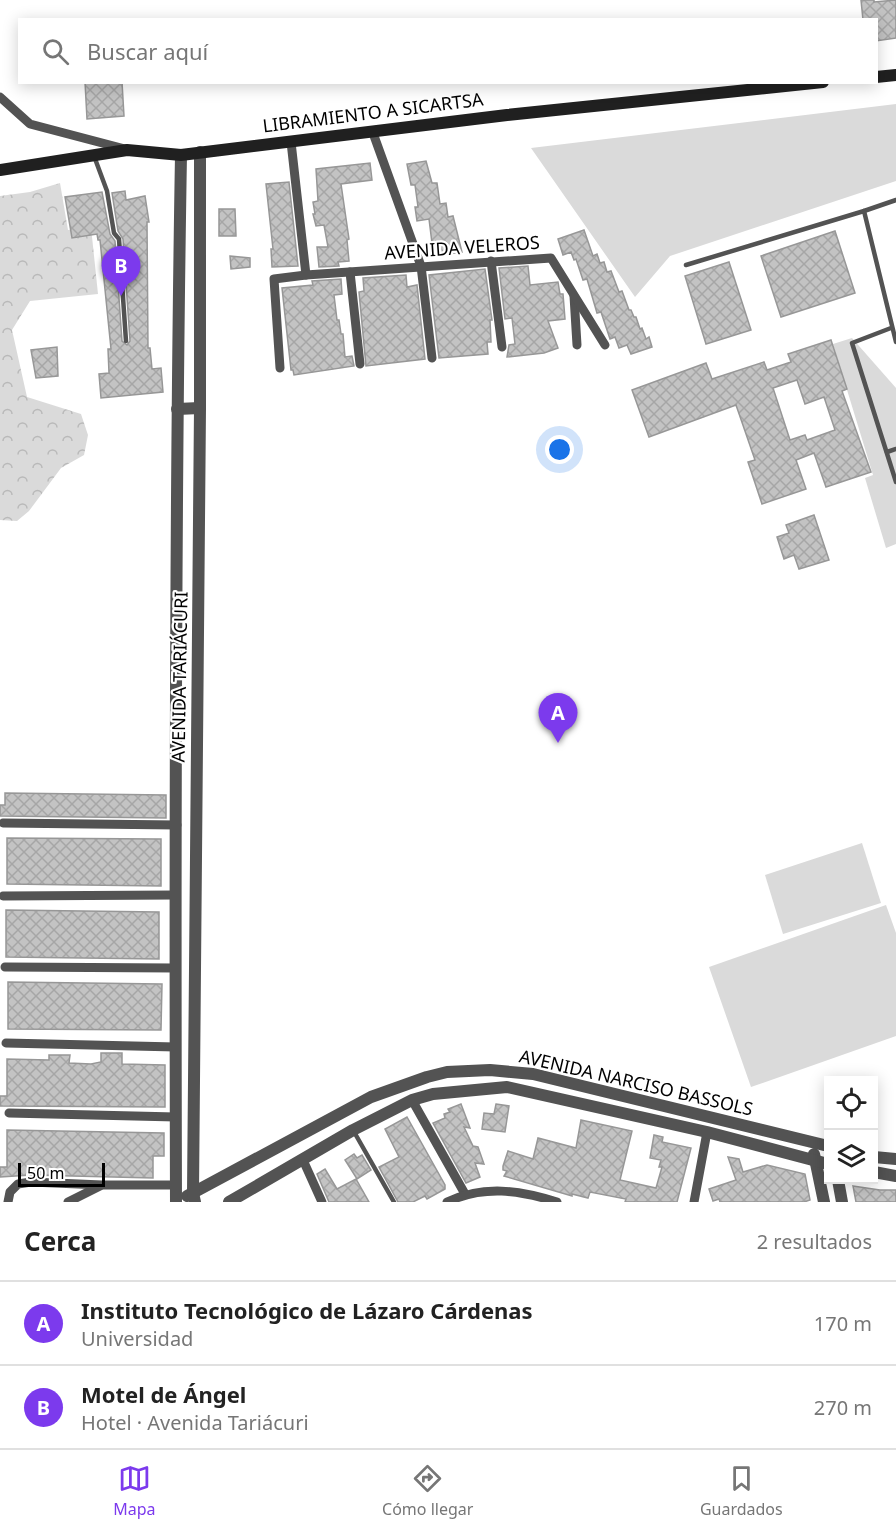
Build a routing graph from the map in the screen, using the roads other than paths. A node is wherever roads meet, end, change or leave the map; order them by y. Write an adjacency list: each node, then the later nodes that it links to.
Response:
1 (896, 75): 2 (main road)
2 (878, 77)
3 (805, 84): 5 (main road, LIBRAMIENTO A SICARTSA)
4 (0, 97): 7 (street)
5 (373, 133): 6 (main road, LIBRAMIENTO A SICARTSA); 16 (street)
6 (291, 142): 8 (main road, LIBRAMIENTO A SICARTSA); 18 (street)
7 (127, 150): 9 (main road, LIBRAMIENTO A SICARTSA); 10 (main road, LIBRAMIENTO A SICARTSA)
8 (200, 152): 9 (main road, LIBRAMIENTO A SICARTSA); 29 (street, AVENIDA TARIÁCURI)
9 (181, 155): 30 (street, AVENIDA TARIÁCURI)
10 (94, 156): 11 (main road, LIBRAMIENTO A SICARTSA); 21 (lane)
11 (0, 170)
12 (896, 200): 13 (lane)
13 (864, 211): 15 (lane); 20 (lane)
14 (492, 261): 16 (street, AVENIDA VELEROS); 19 (street, AVENIDA VELEROS); 25 (street)
15 (686, 265)
16 (421, 266): 17 (street, AVENIDA VELEROS); 26 (street)
17 (350, 272): 18 (street, AVENIDA VELEROS); 27 (street)
18 (306, 275): 28 (street, AVENIDA VELEROS)
19 (574, 294): 23 (street); 24 (street, AVENIDA VELEROS)
20 (891, 328): 22 (lane); 32 (lane)
21 (126, 341)
22 (896, 342)
23 (577, 345)
24 (605, 345)
25 (502, 347)
26 (432, 358)
27 (360, 364)
28 (280, 368)
29 (200, 408): 30 (street); 61 (street, AVENIDA TARIÁCURI)
30 (177, 409): 35 (street, AVENIDA TARIÁCURI)
31 (896, 449): 32 (lane)
32 (887, 452): 33 (lane)
33 (896, 482)
34 (3, 823): 35 (street)
35 (177, 825): 36 (street, AVENIDA TARIÁCURI)
36 (175, 895): 37 (street); 39 (street, AVENIDA TARIÁCURI)
37 (3, 896)
38 (5, 967): 39 (street)
39 (175, 969): 41 (street, AVENIDA TARIÁCURI)
40 (6, 1043): 41 (street)
41 (176, 1047): 46 (street, AVENIDA TARIÁCURI)
42 (447, 1072): 43 (street); 49 (street, AVENIDA NARCISO BASSOLS); 61 (street, AVENIDA NARCISO BASSOLS)
43 (448, 1092): 44 (street, AVENIDA NARCISO BASSOLS); 48 (street, AVENIDA NARCISO BASSOLS)
44 (412, 1100): 47 (street, AVENIDA NARCISO BASSOLS); 62 (street)
45 (9, 1113): 46 (street)
46 (176, 1117): 60 (street, AVENIDA TARIÁCURI)
47 (353, 1130): 53 (street, AVENIDA NARCISO BASSOLS); 68 (lane)
48 (707, 1132): 54 (street, AVENIDA NARCISO BASSOLS); 71 (street)
49 (812, 1144): 50 (street, AVENIDA NARCISO BASSOLS); 54 (street)
50 (824, 1146)
51 (878, 1157): 52 (street)
52 (896, 1159)
53 (303, 1160): 66 (street, AVENIDA NARCISO BASSOLS); 67 (street)
54 (816, 1161): 55 (street, AVENIDA NARCISO BASSOLS); 72 (street)
55 (824, 1163)
56 (878, 1173): 57 (street)
57 (896, 1176)
58 (838, 1184): 73 (street)
59 (102, 1185): 60 (street); 63 (street); 64 (street)
60 (176, 1185): 65 (street, AVENIDA TARIÁCURI)
61 (194, 1198): 65 (street, AVENIDA NARCISO BASSOLS)
62 (466, 1198): 69 (street); 70 (street)
63 (8, 1202)
64 (68, 1202)
65 (176, 1202)
66 (229, 1202)
67 (322, 1202)
68 (394, 1202)
69 (447, 1202)
70 (557, 1202)
71 (694, 1202)
72 (824, 1202)
73 (842, 1202)

